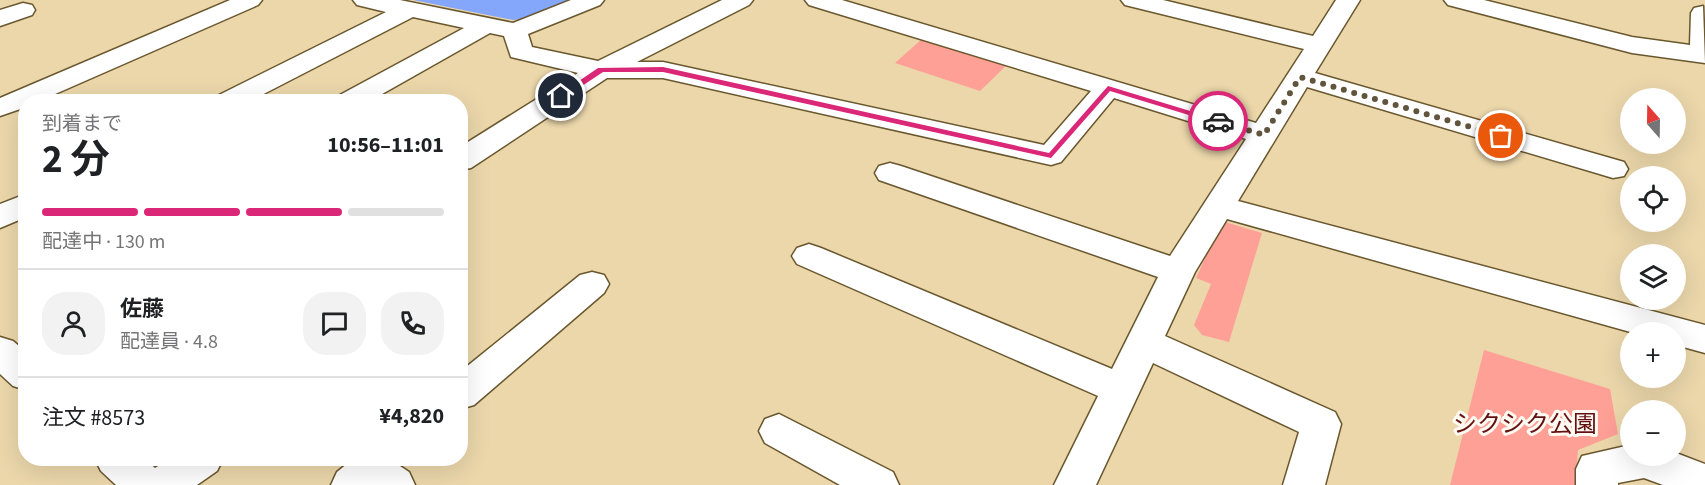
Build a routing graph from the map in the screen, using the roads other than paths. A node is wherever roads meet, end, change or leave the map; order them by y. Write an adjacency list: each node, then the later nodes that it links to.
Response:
1 (250, 0): 21 (street)
2 (365, 0): 9 (street)
3 (592, 0): 15 (street)
4 (741, 0): 18 (street)
5 (817, 0): 20 (street)
6 (1133, 0): 16 (street)
7 (1348, 0): 16 (street)
8 (1456, 0): 11 (street)
9 (410, 9): 14 (street); 22 (street)
10 (23, 10): 13 (street)
11 (1543, 11): 17 (street)
12 (1703, 13): 17 (street)
13 (0, 19)
14 (487, 25): 15 (street); 23 (street)
15 (515, 31): 18 (street)
16 (1320, 45): 19 (street)
17 (1703, 55)
18 (601, 70): 20 (street); 27 (street)
19 (1300, 77): 26 (street); 28 (street)
20 (1108, 88): 26 (street)
21 (32, 94)
22 (243, 94)
23 (362, 94)
24 (18, 100): 25 (street)
25 (0, 108)
26 (1264, 135): 30 (street)
27 (468, 156)
28 (1613, 169)
29 (890, 173): 34 (street)
30 (1217, 206): 34 (street); 36 (street)
31 (18, 208): 32 (street)
32 (0, 217)
33 (809, 256): 41 (street)
34 (1178, 271): 37 (street)
35 (592, 284): 40 (street)
36 (1705, 339)
37 (1143, 342): 41 (street); 50 (street)
38 (0, 351): 39 (street)
39 (18, 368)
40 (468, 387)
41 (1123, 390): 49 (street)
42 (779, 431): 48 (street)
43 (125, 466): 46 (street)
44 (192, 466): 47 (street)
45 (1705, 482): 51 (street)
46 (145, 485)
47 (164, 485)
48 (878, 485)
49 (1075, 485)
50 (1304, 485)
51 (1597, 485)

